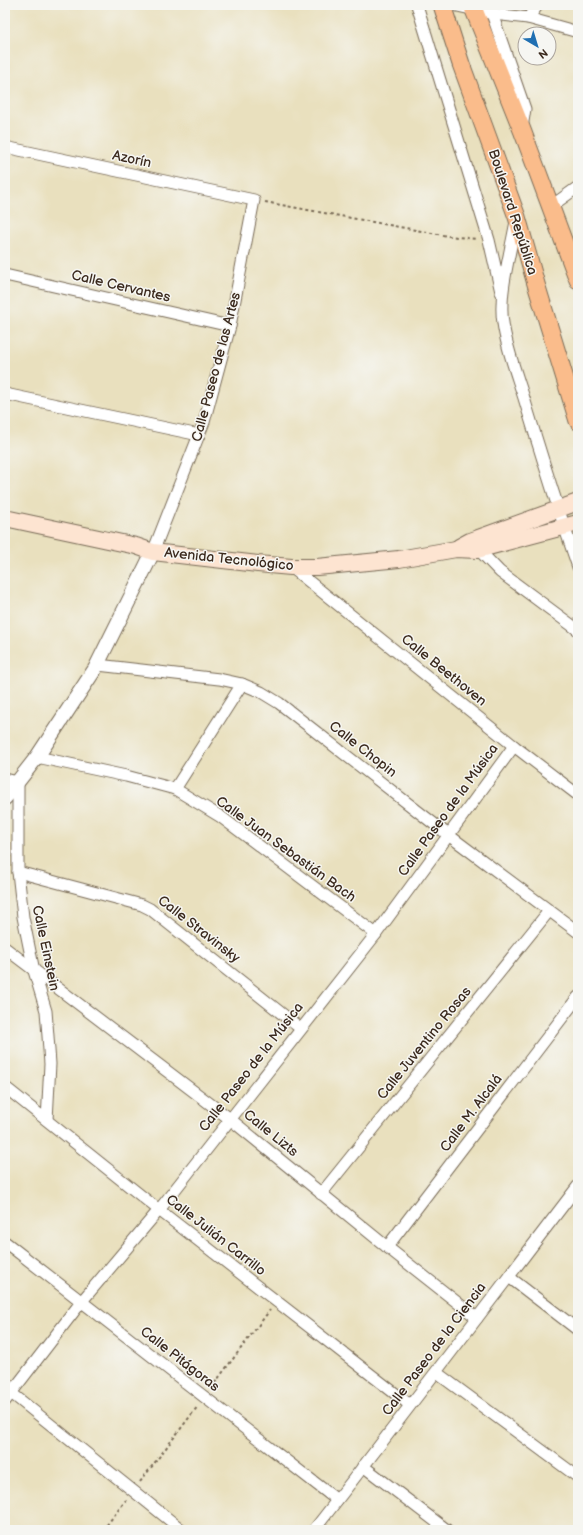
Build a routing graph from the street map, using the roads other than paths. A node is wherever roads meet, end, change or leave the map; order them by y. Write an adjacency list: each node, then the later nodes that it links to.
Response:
1 (417, 5): 15 (street)
2 (442, 5): 12 (main road, Boulevard República)
3 (452, 5): 5 (street)
4 (538, 5): 6 (street)
5 (482, 9): 6 (street); 11 (main road)
6 (528, 18): 7 (street)
7 (578, 32)
8 (5, 147): 10 (street, Azorín)
9 (578, 187): 11 (street)
10 (254, 200): 16 (street, Calle Paseo de las Artes)
11 (550, 207): 14 (main road)
12 (517, 216): 15 (street); 18 (main road, Boulevard República)
13 (5, 275): 16 (street, Calle Cervantes)
14 (578, 280)
15 (503, 299): 21 (street)
16 (230, 326): 19 (street, Calle Paseo de las Artes)
17 (5, 394): 19 (street)
18 (578, 421)
19 (200, 435): 25 (street, Calle Paseo de las Artes)
20 (578, 502): 21 (main road)
21 (558, 510): 23 (street); 24 (main road)
22 (5, 518): 25 (main road, Avenida Tecnológico)
23 (571, 525): 24 (main road); 27 (street)
24 (474, 545): 26 (main road, Avenida Tecnológico); 28 (street)
25 (153, 552): 26 (main road, Avenida Tecnológico); 29 (street, Calle Paseo de las Artes)
26 (292, 567): 31 (street, Calle Beethoven)
27 (578, 568)
28 (578, 630)
29 (98, 665): 30 (street, Calle Chopin); 32 (street, Calle Paseo de las Artes)
30 (242, 684): 34 (street); 37 (street, Calle Chopin)
31 (514, 746): 35 (street, Calle Beethoven); 37 (street, Calle Paseo de la Música)
32 (37, 757): 33 (street, Calle Paseo de las Artes); 34 (street, Calle Juan Sebastián Bach)
33 (11, 780): 36 (street, Calle Paseo de las Artes); 38 (street, Calle Einstein)
34 (175, 789): 41 (street, Calle Juan Sebastián Bach)
35 (578, 794)
36 (5, 798)
37 (447, 834): 39 (street, Calle Chopin); 41 (street, Calle Paseo de la Música)
38 (18, 872): 43 (street, Calle Einstein); 45 (street, Calle Stravinsky)
39 (549, 911): 40 (street, Calle Chopin); 50 (street, Calle Juventino Rosas)
40 (578, 932)
41 (376, 934): 45 (street, Calle Paseo de la Música)
42 (5, 948): 43 (street, Calle Lizts)
43 (34, 970): 47 (street, Calle Lizts); 48 (street, Calle Einstein)
44 (578, 997): 53 (street, Calle M. Alcalá)
45 (300, 1028): 47 (street, Calle Paseo de la Música)
46 (7, 1091): 48 (street, Calle Julián Carrillo)
47 (230, 1119): 50 (street, Calle Lizts); 51 (street, Calle Paseo de la Música)
48 (47, 1120): 51 (street, Calle Julián Carrillo)
49 (578, 1186): 54 (street, Calle Paseo de la Ciencia)
50 (322, 1194): 53 (street, Calle Lizts)
51 (159, 1210): 55 (street, Calle Paseo de la Música); 60 (street, Calle Julián Carrillo)
52 (5, 1242): 55 (street, Calle Pitágoras)
53 (387, 1247): 56 (street, Calle Lizts)
54 (509, 1277): 56 (street, Calle Paseo de la Ciencia); 57 (street)
55 (82, 1301): 59 (street, Calle Paseo de la Música); 63 (street, Calle Pitágoras)
56 (477, 1318): 58 (street, Calle Paseo de la Ciencia)
57 (578, 1330)
58 (437, 1372): 60 (street, Calle Paseo de la Ciencia); 62 (street)
59 (7, 1394): 64 (street)
60 (410, 1405): 61 (street, Calle Paseo de la Ciencia)
61 (363, 1466): 63 (street, Calle Paseo de la Ciencia); 66 (street)
62 (578, 1476)
63 (337, 1500): 65 (street, Calle Paseo de la Ciencia)
64 (182, 1530)
65 (314, 1530)
66 (447, 1530)

